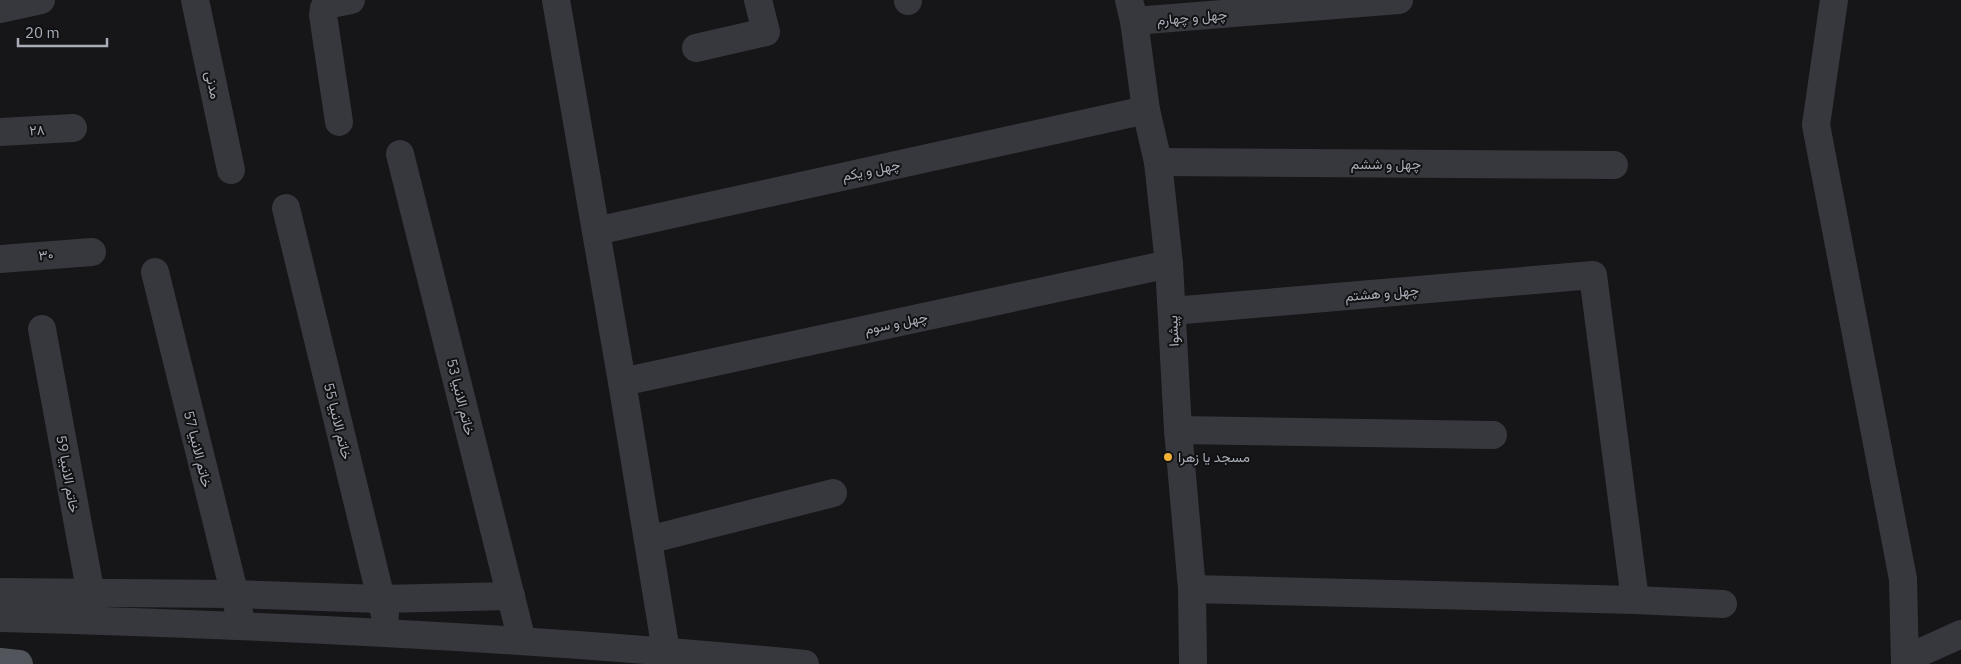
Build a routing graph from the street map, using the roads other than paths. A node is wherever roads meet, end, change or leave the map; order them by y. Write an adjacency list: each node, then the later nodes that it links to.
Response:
1 (41, 0): 8 (street)
2 (195, 0): 18 (street, مدنی)
3 (351, 0): 12 (street)
4 (556, 0): 20 (street)
5 (758, 0): 10 (street)
6 (1400, 0): 9 (street, چهل و چهارم)
7 (1834, 0): 46 (street)
8 (0, 9)
9 (1132, 11): 11 (street, پیشوا)
10 (696, 48)
11 (1146, 110): 16 (street, پیشوا); 20 (street, چهل و یکم)
12 (339, 122)
13 (73, 128): 14 (street, ۲۸)
14 (0, 132)
15 (400, 154): 35 (street, خاتم الانبیا 53)
16 (1158, 162): 17 (street, چهل و ششم); 23 (street, پیشوا)
17 (1614, 165)
18 (232, 170)
19 (286, 208): 36 (street, خاتم الانبیا 55)
20 (596, 231): 27 (street)
21 (92, 252): 22 (street, ۳۰)
22 (0, 259)
23 (1170, 264): 25 (street, پیشوا); 27 (street, چهل و سوم)
24 (154, 272): 34 (street, خاتم الانبیا 57)
25 (1172, 311): 28 (street, پیشوا); 37 (street, چهل و هشتم)
26 (42, 329): 39 (street, خاتم الانبیا 59)
27 (622, 382): 31 (street)
28 (1178, 430): 29 (street); 32 (street, پیشوا)
29 (1493, 435)
30 (833, 494): 31 (street)
31 (648, 540): 45 (street)
32 (1192, 589): 37 (street); 50 (street, پیشوا)
33 (0, 592): 39 (street)
34 (234, 594): 36 (street); 39 (street); 41 (street, خاتم الانبیا 57)
35 (512, 596): 36 (street); 44 (street, خاتم الانبیا 53)
36 (381, 599): 42 (street, خاتم الانبیا 55)
37 (1635, 600): 38 (street)
38 (1723, 604)
39 (93, 607): 40 (street); 41 (street)
40 (0, 618)
41 (242, 625): 42 (street)
42 (389, 634): 44 (street)
43 (1961, 634): 46 (street)
44 (522, 641): 45 (street)
45 (666, 651): 49 (street)
46 (1906, 661)
47 (0, 662): 48 (main road)
48 (19, 664)
49 (806, 664)
50 (1193, 664)

